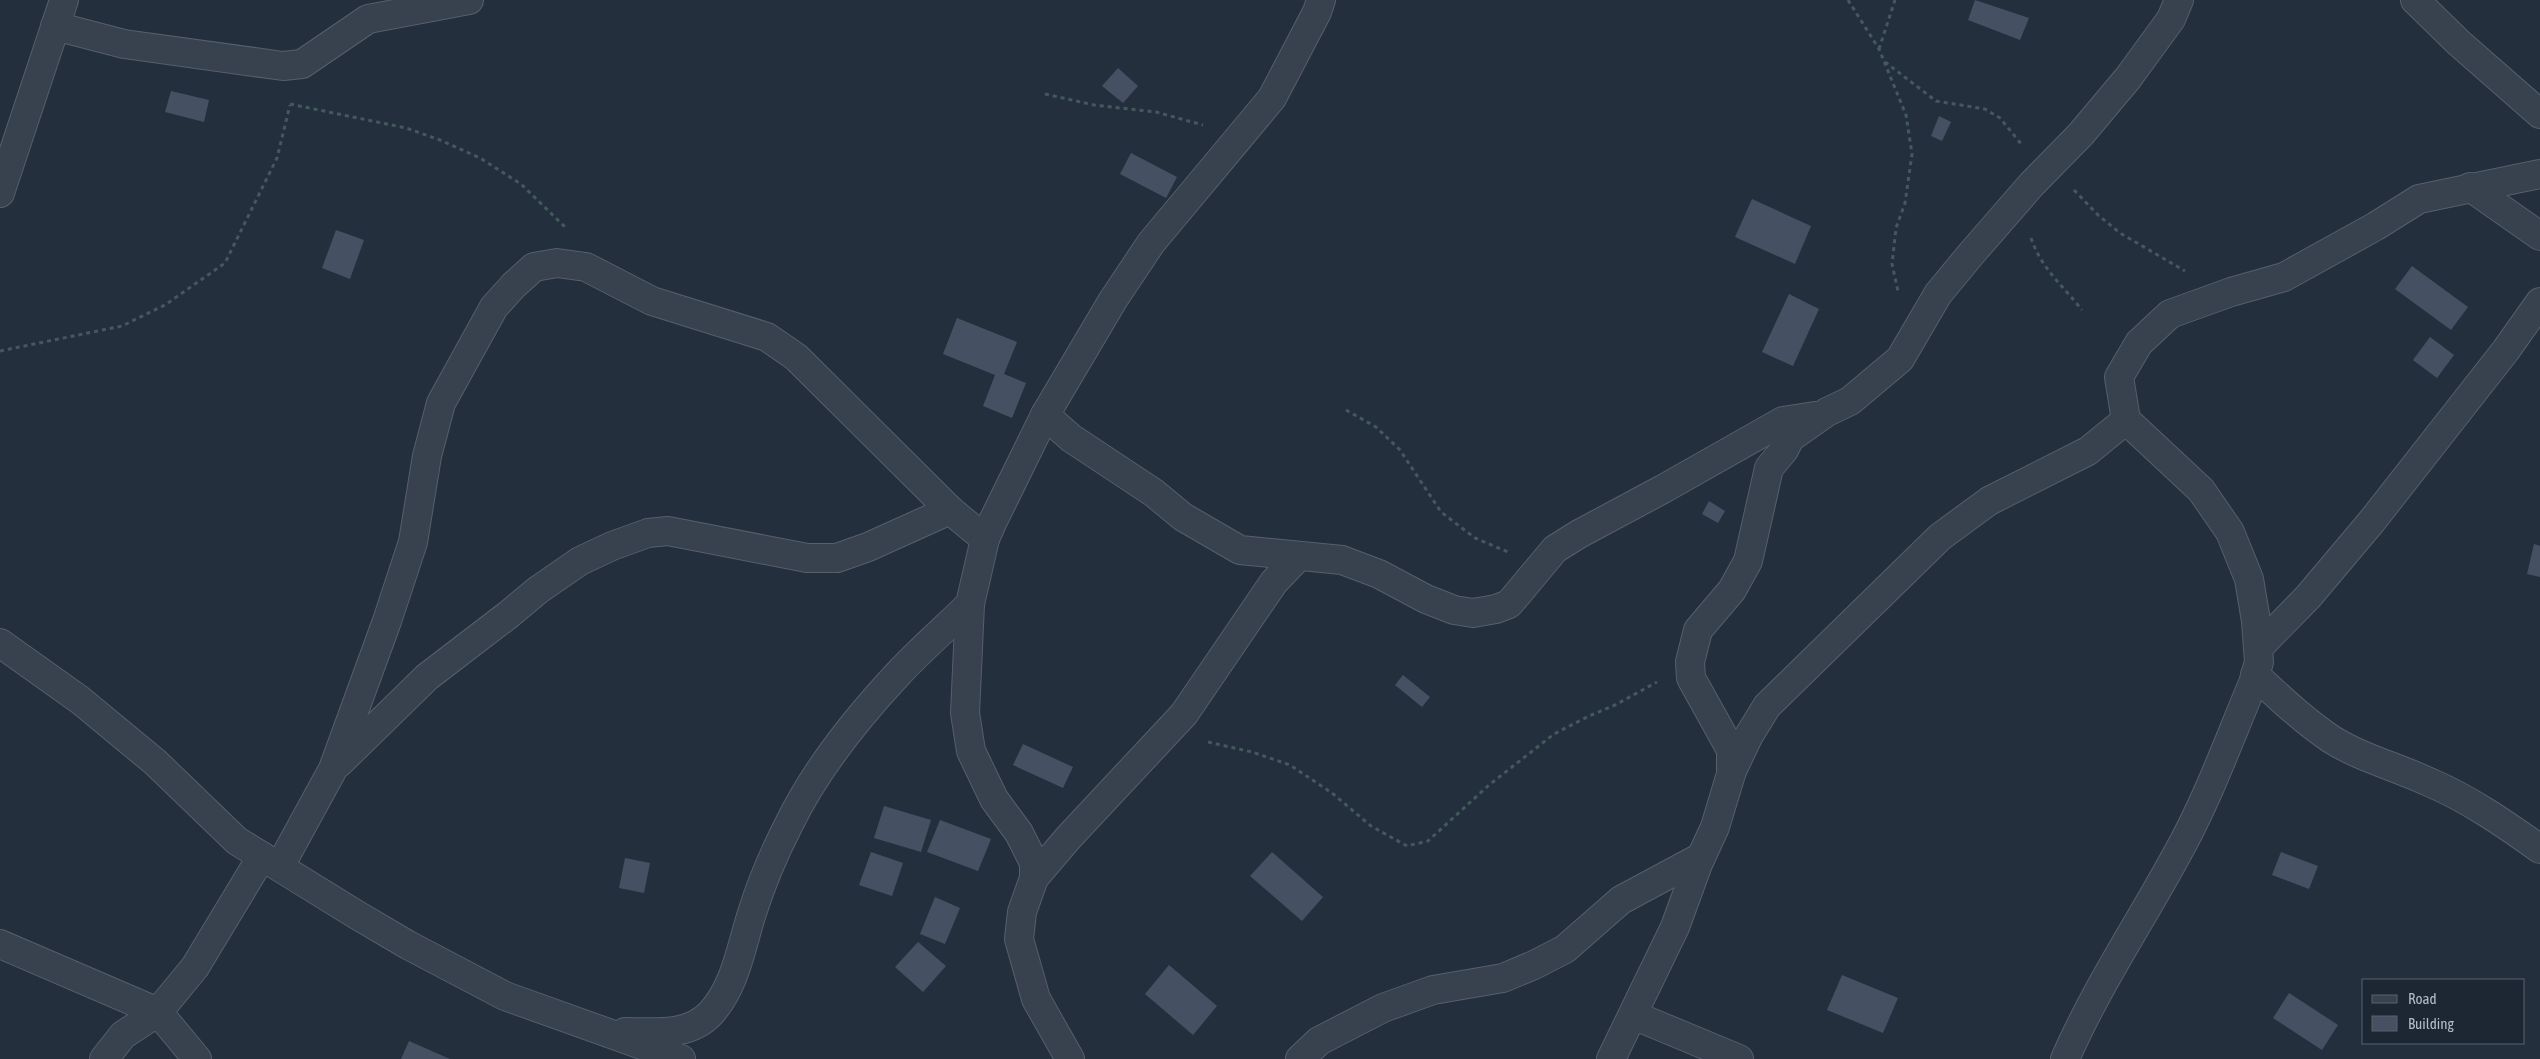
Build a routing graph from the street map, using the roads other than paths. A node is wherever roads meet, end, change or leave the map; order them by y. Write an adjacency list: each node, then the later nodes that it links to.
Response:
1 (64, 0): 6 (street)
2 (470, 0): 6 (street)
3 (1321, 0): 13 (street)
4 (2179, 0): 14 (street)
5 (2415, 0): 7 (street)
6 (55, 26): 10 (street)
7 (2540, 114)
8 (2540, 174): 9 (street)
9 (2470, 187): 11 (street); 15 (street)
10 (0, 193)
11 (2540, 236)
12 (2540, 302): 21 (street)
13 (1045, 415): 17 (street); 18 (street)
14 (1822, 416): 18 (street); 24 (street)
15 (2126, 420): 21 (street); 24 (street)
16 (950, 510): 17 (street); 23 (street); 23 (street)
17 (985, 539): 19 (street)
18 (1298, 557): 28 (street)
19 (970, 604): 28 (street); 32 (street)
20 (0, 643): 27 (street)
21 (2258, 648): 22 (street)
22 (2255, 675): 25 (street); 40 (street)
23 (333, 769): 27 (street)
24 (1731, 774): 26 (street)
25 (2540, 849)
26 (1701, 857): 31 (street); 37 (street)
27 (271, 861): 30 (street); 32 (street)
28 (1034, 878): 36 (street)
29 (0, 944): 30 (street)
30 (158, 1012): 33 (street); 34 (street)
31 (1632, 1016): 38 (street); 39 (street)
32 (604, 1032): 35 (street)
33 (104, 1059)
34 (197, 1059)
35 (681, 1059)
36 (1070, 1059)
37 (1300, 1059)
38 (1611, 1059)
39 (1739, 1059)
40 (2065, 1059)

